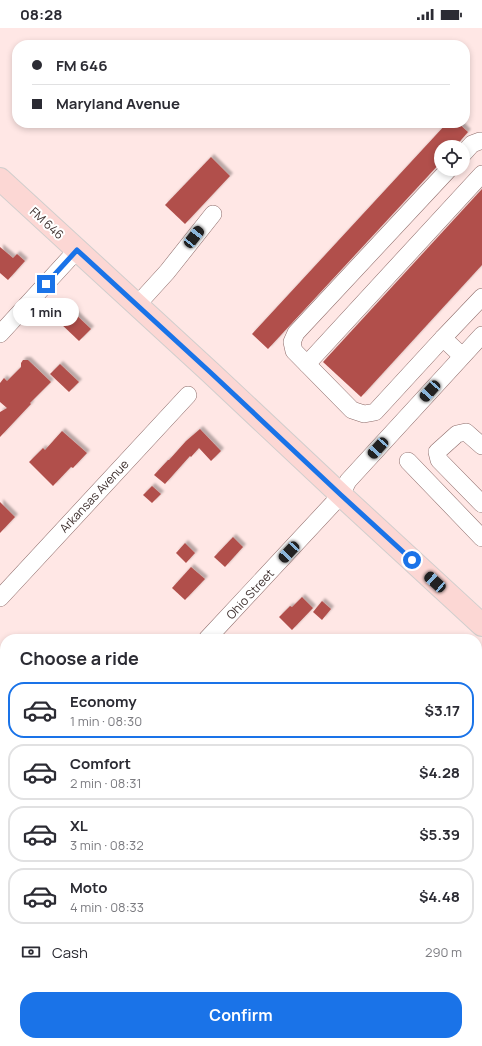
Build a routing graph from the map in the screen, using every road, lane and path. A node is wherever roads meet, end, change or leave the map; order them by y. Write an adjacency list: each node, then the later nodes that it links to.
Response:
1 (482, 142): 2 (street)
2 (470, 146)
3 (482, 174): 14 (street)
4 (442, 176): 14 (street)
5 (0, 180): 7 (main road, FM 646 / FM 646)
6 (213, 214): 9 (street)
7 (77, 250): 9 (main road, FM 646 / FM 646); 10 (street)
8 (482, 296): 12 (street)
9 (137, 305): 18 (main road, FM 646 / FM 646)
10 (0, 334)
11 (482, 335): 13 (street, Ohio Street)
12 (443, 338): 13 (street); 14 (street)
13 (462, 356): 18 (street, Ohio Street)
14 (307, 364)
15 (188, 395): 21 (street, Arkansas Avenue)
16 (482, 446): 19 (street)
17 (408, 461): 20 (street)
18 (341, 495): 22 (main road, FM 646 / FM 646); 23 (street, Ohio Street)
19 (482, 504)
20 (482, 538)
21 (0, 598)
22 (482, 625)
23 (212, 634)

